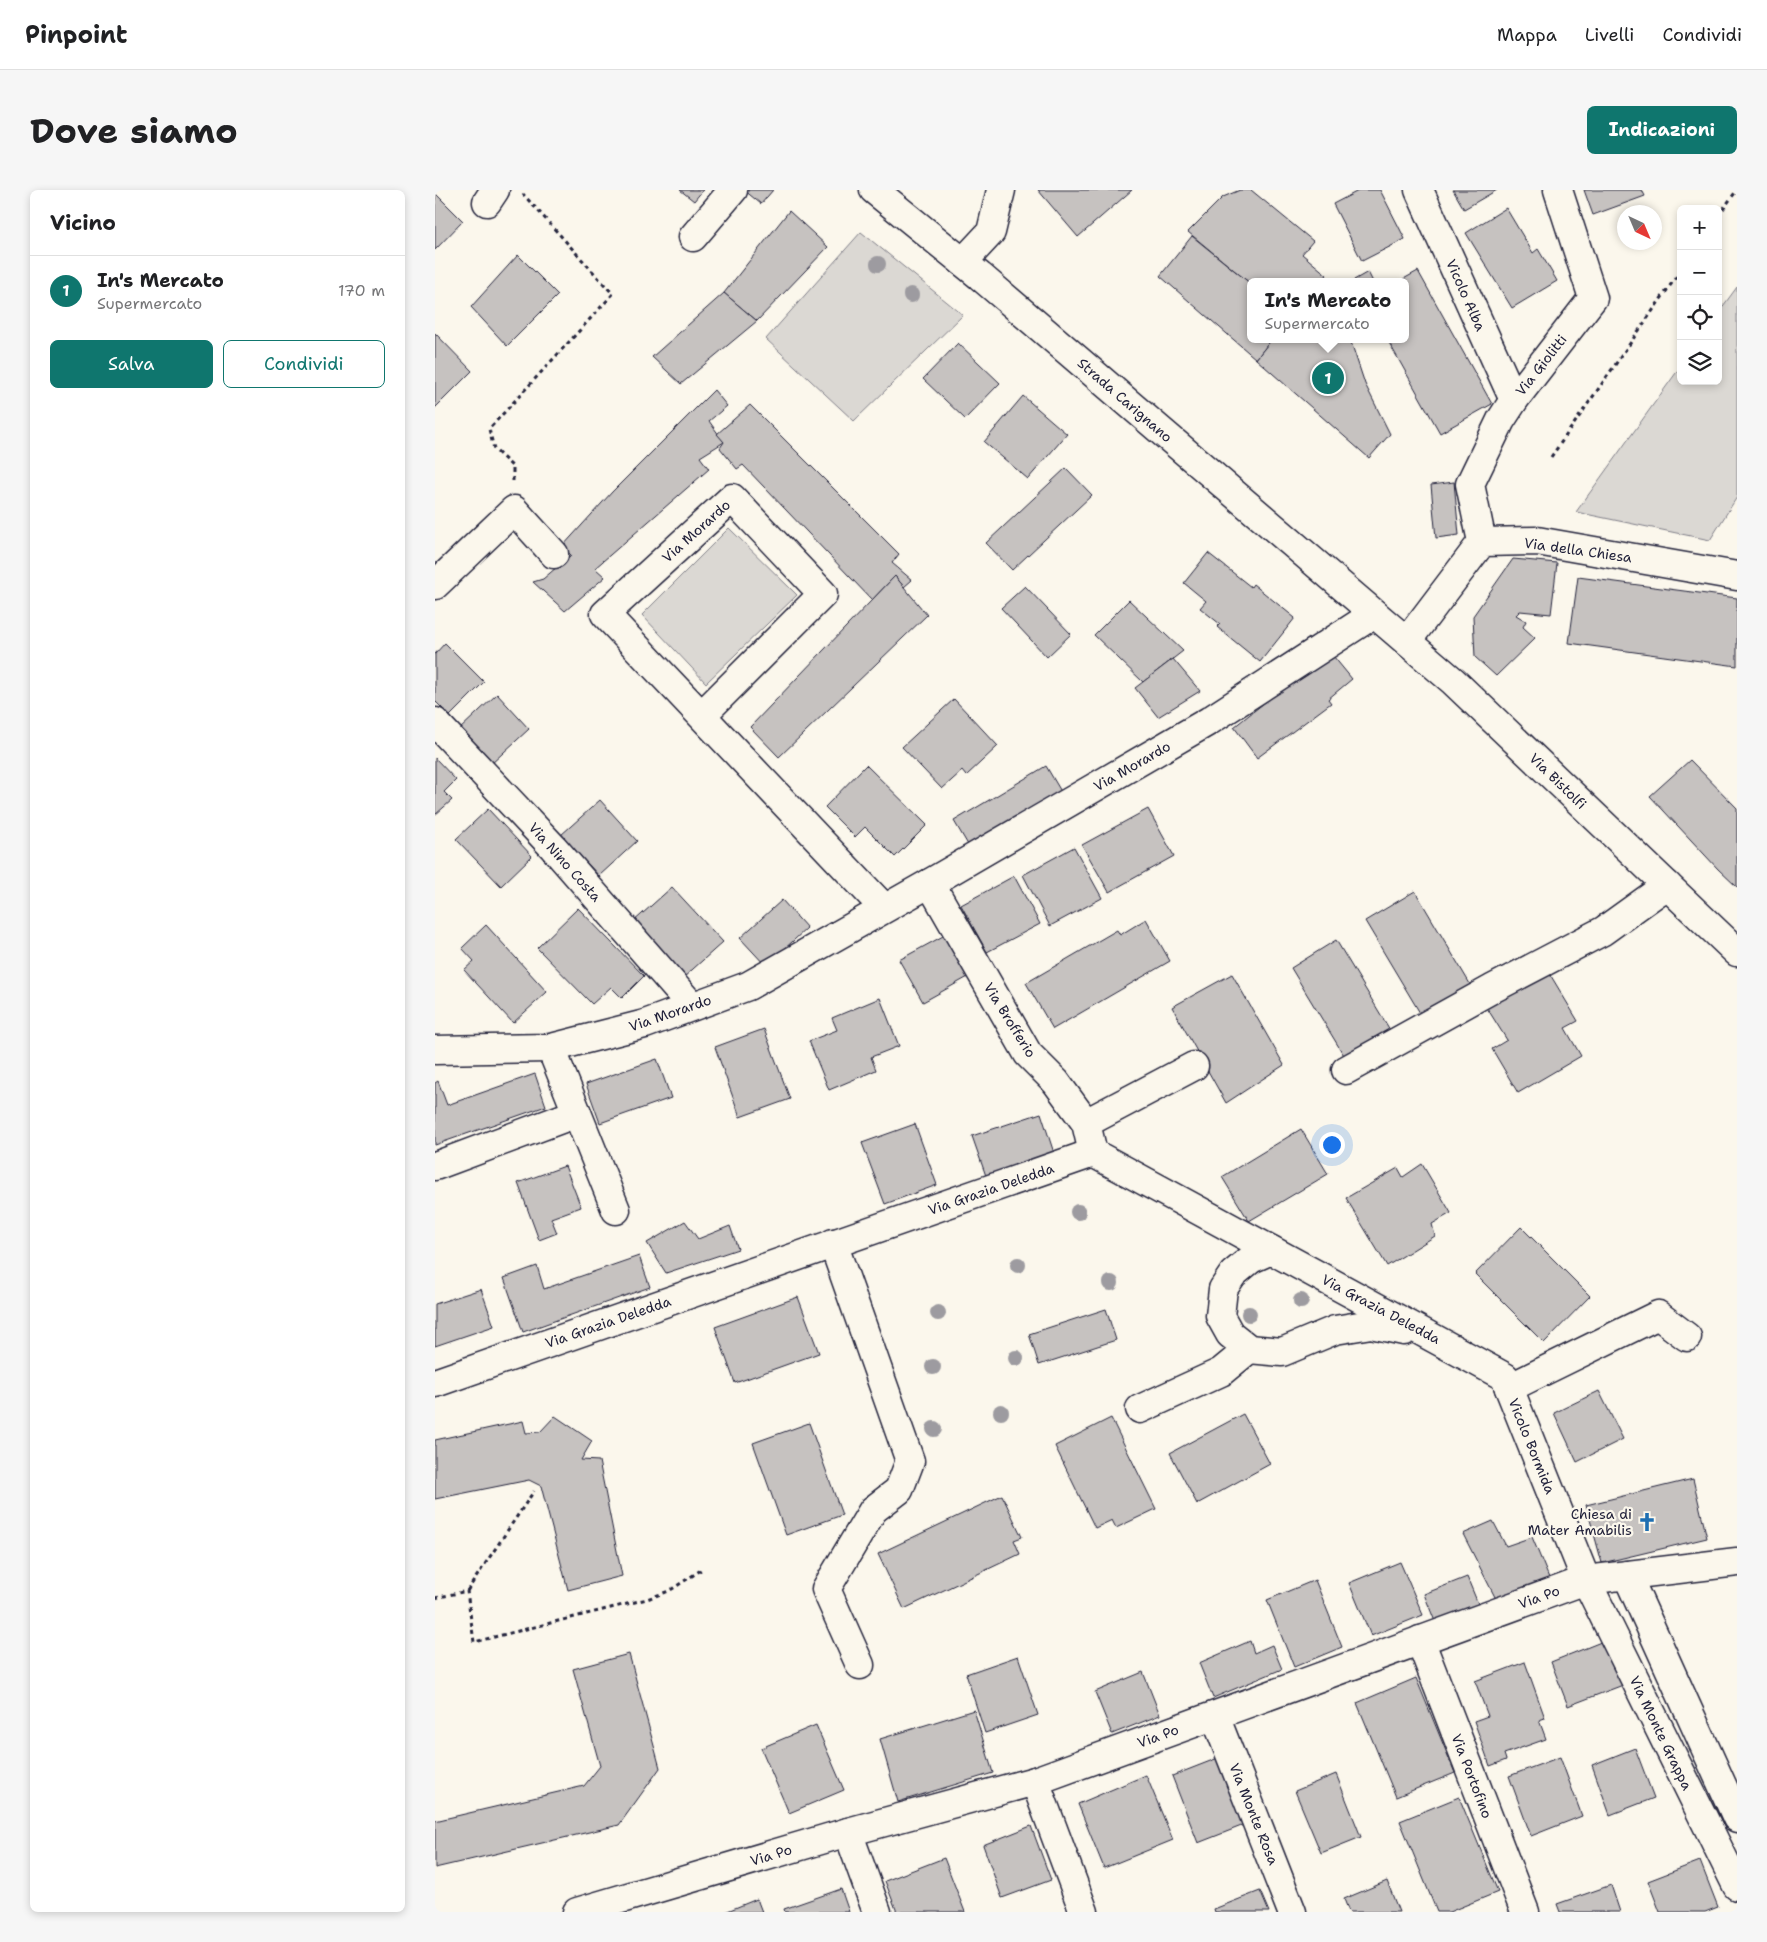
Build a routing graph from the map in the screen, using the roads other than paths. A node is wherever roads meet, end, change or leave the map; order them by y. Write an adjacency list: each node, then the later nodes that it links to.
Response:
1 (733, 190): 6 (street)
2 (873, 190): 7 (street, Strada Carignano)
3 (1001, 190): 7 (street)
4 (1419, 190): 8 (street, Vicolo Alba)
5 (1558, 190): 8 (street, Via Giolitti)
6 (693, 237)
7 (963, 262): 13 (street, Strada Carignano)
8 (1514, 400): 9 (street, Via Giolitti)
9 (1482, 542): 11 (street, Via della Chiesa); 14 (street)
10 (554, 554): 12 (street)
11 (1737, 576)
12 (435, 585)
13 (1374, 614): 14 (street, Via Bistolfi); 17 (street, Via Morardo)
14 (1407, 641): 18 (street, Via Bistolfi)
15 (702, 715): 15 (street, Via Morardo); 19 (street, Via Morardo)
16 (435, 722): 21 (street, Via Nino Costa)
17 (930, 883): 19 (street, Via Morardo); 27 (street, Via Brofferio)
18 (1667, 885): 20 (street, Via Bistolfi); 25 (street)
19 (884, 908): 21 (street, Via Morardo)
20 (1737, 952)
21 (692, 1006): 22 (street, Via Morardo)
22 (551, 1048): 23 (street, Via Morardo); 26 (street)
23 (435, 1050)
24 (1193, 1066): 27 (street)
25 (1346, 1070)
26 (577, 1113): 29 (street); 30 (street)
27 (1087, 1123): 28 (street, Via Brofferio)
28 (1093, 1153): 31 (street, Via Grazia Deledda); 32 (street, Via Grazia Deledda)
29 (435, 1166)
30 (616, 1210)
31 (833, 1244): 36 (street, Via Grazia Deledda); 43 (street)
32 (1271, 1250): 33 (street, Via Grazia Deledda); 35 (street)
33 (1425, 1333): 35 (street); 37 (street, Via Grazia Deledda)
34 (1687, 1338): 37 (street, Vicolo Bormida)
35 (1249, 1348): 38 (street)
36 (435, 1383)
37 (1509, 1388): 41 (street, Vicolo Bormida)
38 (1140, 1409)
39 (1737, 1562): 40 (street, Via Po)
40 (1627, 1575): 41 (street, Via Po); 46 (street)
41 (1586, 1580): 42 (street, Via Po); 48 (street, Via Monte Grappa)
42 (1420, 1640): 44 (street, Via Po); 54 (street, Via Portofino)
43 (860, 1665)
44 (1215, 1716): 45 (street, Via Po); 53 (street, Via Monte Rosa)
45 (1035, 1781): 47 (street, Via Po); 52 (street)
46 (1737, 1818)
47 (848, 1832): 49 (street, Via Po); 51 (street)
48 (1737, 1886)
49 (639, 1903): 50 (street, Via Po)
50 (577, 1912)
51 (877, 1912)
52 (1084, 1912)
53 (1292, 1912)
54 (1525, 1912)

